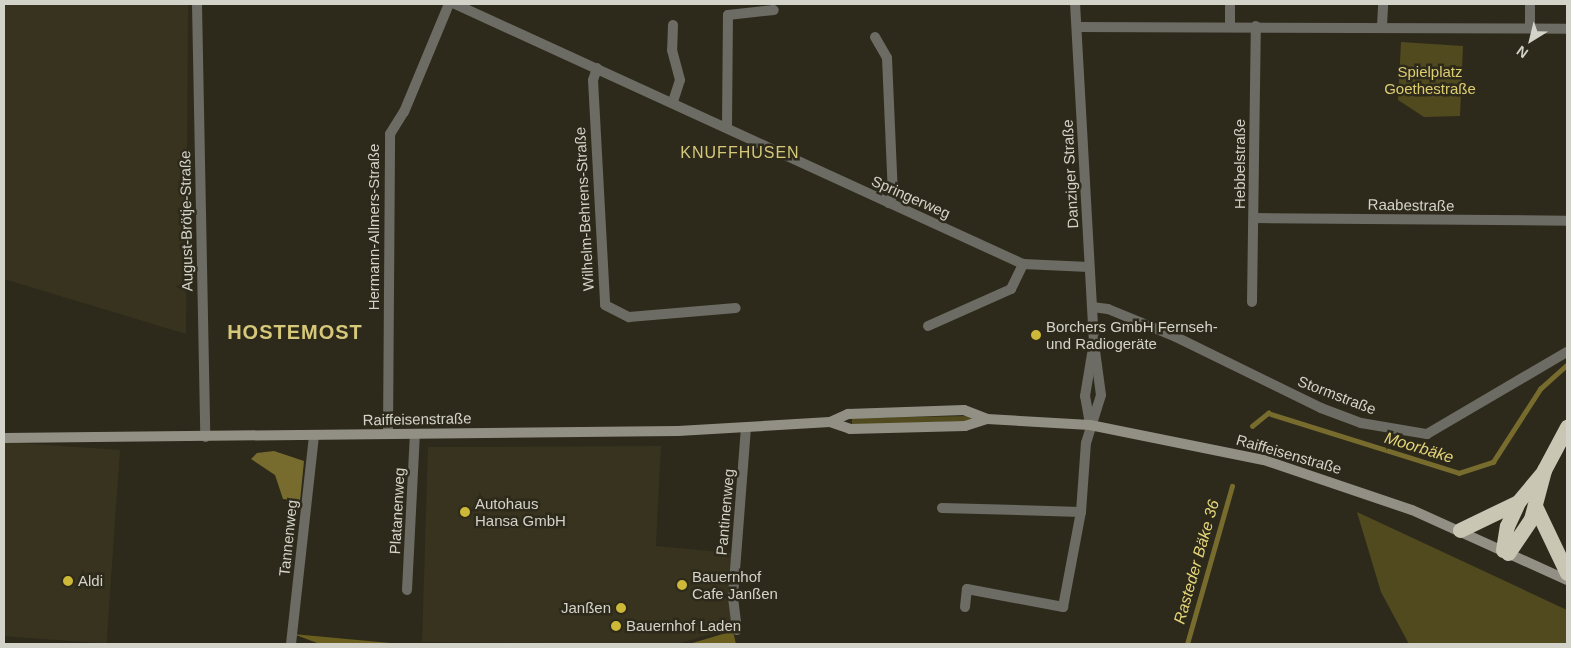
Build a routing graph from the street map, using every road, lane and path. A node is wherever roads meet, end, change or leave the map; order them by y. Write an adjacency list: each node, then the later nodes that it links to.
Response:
1 (197, 4): 39 (street, August-Brötje-Straße)
2 (449, 4): 36 (street, Hermann-Allmers-Straße)
3 (455, 4): 17 (street, Springerweg)
4 (1075, 4): 13 (street, Danziger Straße)
5 (1230, 4): 10 (street)
6 (1383, 4): 12 (street)
7 (1530, 4): 14 (street)
8 (774, 10): 19 (street)
9 (673, 25): 18 (street)
10 (1230, 25): 11 (street); 13 (street)
11 (1256, 26): 12 (street); 21 (street, Hebbelstraße)
12 (1382, 26): 14 (street)
13 (1077, 27): 24 (street, Danziger Straße)
14 (1530, 28): 15 (street)
15 (1567, 29)
16 (875, 37): 20 (street)
17 (596, 68): 18 (street, Springerweg); 27 (street, Wilhelm-Behrens-Straße)
18 (673, 102): 19 (street, Springerweg)
19 (727, 126): 20 (street, Springerweg)
20 (889, 203): 23 (street, Springerweg)
21 (1254, 218): 22 (street, Raabestraße); 25 (street, Hebbelstraße)
22 (1567, 221)
23 (1023, 264): 24 (street, Springerweg); 28 (street)
24 (1089, 267): 26 (street, Danziger Straße)
25 (1252, 302)
26 (1092, 307): 29 (street, Danziger Straße); 30 (street, Stormstraße)
27 (736, 308)
28 (928, 326)
29 (1094, 343): 33 (street, Danziger Straße); 33 (street, Danziger Straße)
30 (1567, 352)
31 (987, 419): 32 (street, Raiffeisenstraße); 32 (street, Raiffeisenstraße); 33 (street, Raiffeisenstraße)
32 (830, 422): 34 (street, Raiffeisenstraße)
33 (1090, 425): 45 (street); 46 (street, Raiffeisenstraße)
34 (746, 427): 37 (street, Raiffeisenstraße); 52 (street, Pantinenweg)
35 (1567, 427): 41 (highway)
36 (388, 434): 37 (street, Raiffeisenstraße); 38 (street, Raiffeisenstraße)
37 (415, 434): 50 (street, Platanenweg)
38 (314, 436): 39 (street, Raiffeisenstraße); 53 (street, Tannenweg)
39 (205, 437): 40 (street, Raiffeisenstraße)
40 (4, 438)
41 (1544, 470): 42 (highway); 44 (highway)
42 (1518, 502): 46 (highway); 47 (highway)
43 (942, 508): 45 (street)
44 (1536, 508): 47 (highway); 48 (highway)
45 (1081, 512): 51 (street)
46 (1460, 530): 47 (street, Raiffeisenstraße)
47 (1506, 551): 49 (street, Raiffeisenstraße)
48 (1567, 573)
49 (1567, 580)
50 (408, 590)
51 (965, 606)
52 (736, 630)
53 (292, 644)

